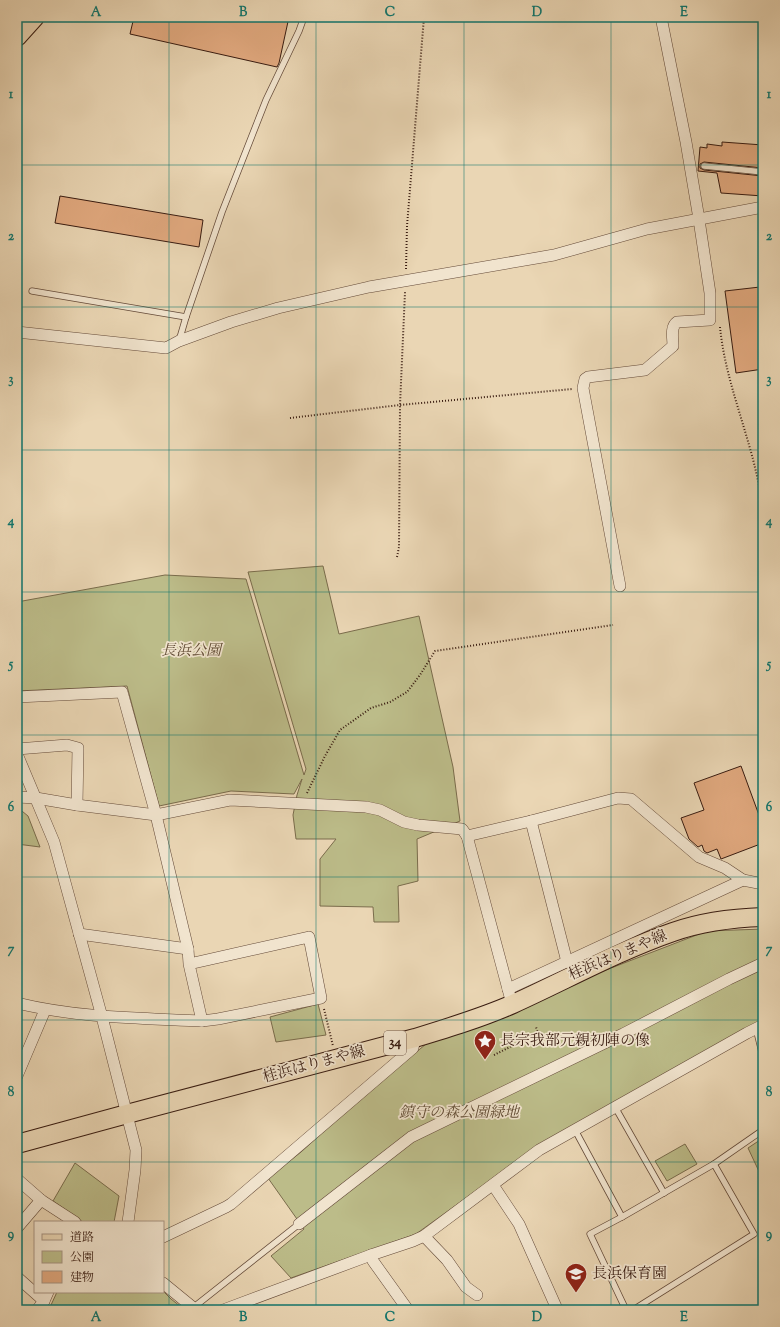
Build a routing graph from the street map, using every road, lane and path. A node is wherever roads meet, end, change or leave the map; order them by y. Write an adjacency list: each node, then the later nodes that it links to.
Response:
1 (25, 17): 6 (street)
2 (36, 17): 6 (main road)
3 (304, 17): 13 (lane)
4 (424, 17): 11 (path)
5 (661, 17): 10 (street)
6 (17, 36)
7 (704, 166): 8 (lane)
8 (763, 172)
9 (763, 207): 10 (street)
10 (698, 219): 11 (street); 17 (street)
11 (406, 281): 16 (street); 18 (path)
12 (32, 291): 13 (lane)
13 (186, 317): 16 (lane)
14 (719, 325): 20 (path)
15 (17, 332): 16 (street)
16 (179, 341)
17 (583, 388): 18 (path); 22 (street)
18 (400, 405): 19 (path); 21 (path)
19 (290, 418)
20 (763, 505)
21 (397, 557)
22 (620, 586)
23 (613, 625): 29 (path)
24 (17, 697): 31 (street)
25 (17, 749): 30 (street)
26 (17, 754): 28 (street)
27 (17, 797): 28 (street)
28 (36, 798): 30 (street); 37 (street)
29 (302, 803): 31 (street); 33 (street)
30 (77, 805): 31 (street)
31 (156, 815): 38 (street)
32 (531, 821): 33 (street); 34 (street); 39 (street)
33 (467, 836): 42 (street)
34 (743, 880): 35 (street); 39 (street)
35 (763, 884)
36 (763, 917): 42 (main road, 桂浜はりまや線 / 34)
37 (79, 934): 38 (street); 46 (street)
38 (188, 949): 41 (street)
39 (567, 962): 42 (street)
40 (763, 963): 68 (street)
41 (189, 964): 43 (street); 47 (street)
42 (510, 996): 50 (main road, 桂浜はりまや線 / 34)
43 (321, 998): 47 (street); 53 (path)
44 (17, 1003): 45 (street)
45 (45, 1010): 46 (street); 54 (street)
46 (102, 1016): 47 (street); 56 (street)
47 (202, 1021)
48 (536, 1027): 51 (path)
49 (760, 1027): 52 (lane); 55 (street)
50 (415, 1038): 53 (main road, 桂浜はりまや線 / 34); 71 (street)
51 (494, 1056)
52 (763, 1057)
53 (336, 1059): 56 (main road, 桂浜はりまや線 / 34)
54 (17, 1076)
55 (615, 1107): 57 (street); 63 (lane)
56 (127, 1114): 59 (main road, 桂浜はりまや線 / 34); 67 (street)
57 (574, 1130): 62 (street); 65 (lane)
58 (763, 1130): 60 (lane)
59 (17, 1144)
60 (714, 1164): 63 (lane); 84 (lane)
61 (17, 1179): 64 (street)
62 (493, 1185): 70 (street); 82 (street)
63 (664, 1193): 65 (lane)
64 (41, 1200): 66 (street); 69 (street)
65 (622, 1217): 83 (lane)
66 (73, 1221)
67 (128, 1221)
68 (299, 1224): 78 (lane)
69 (17, 1228)
70 (424, 1236): 72 (street); 76 (street)
71 (164, 1237)
72 (371, 1255): 80 (street); 81 (street)
73 (17, 1276): 75 (street)
74 (164, 1284): 78 (street)
75 (34, 1288)
76 (477, 1295)
77 (46, 1296): 79 (street)
78 (194, 1309)
79 (37, 1310)
80 (223, 1310)
81 (408, 1310)
82 (556, 1310)
83 (626, 1310)
84 (634, 1310)

